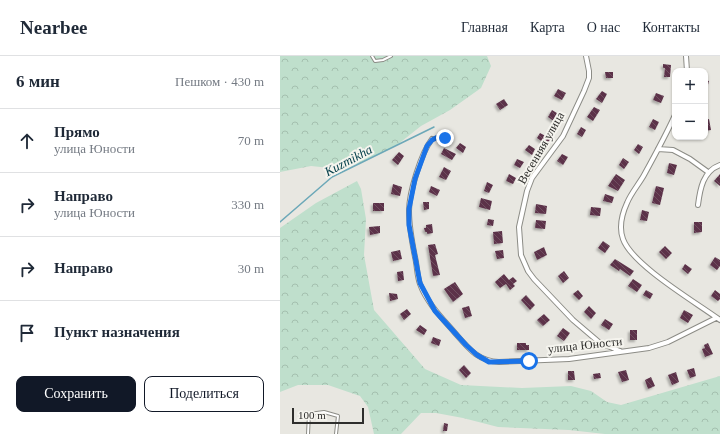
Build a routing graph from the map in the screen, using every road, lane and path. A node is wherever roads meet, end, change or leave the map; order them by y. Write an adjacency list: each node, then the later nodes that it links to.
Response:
1 (372, 56): 2 (lane)
2 (391, 56)
3 (586, 56): 14 (street, Весенняя улица)
4 (686, 56): 5 (street)
5 (687, 68)
6 (672, 121): 9 (street)
7 (432, 140): 8 (lane); 14 (street, улица Юности)
8 (450, 140)
9 (658, 149): 11 (street); 13 (street)
10 (720, 165): 11 (street)
11 (708, 172): 12 (street)
12 (698, 205)
13 (718, 319): 14 (street, улица Юности)
14 (621, 351)
15 (308, 434): 16 (lane)
16 (336, 434)

